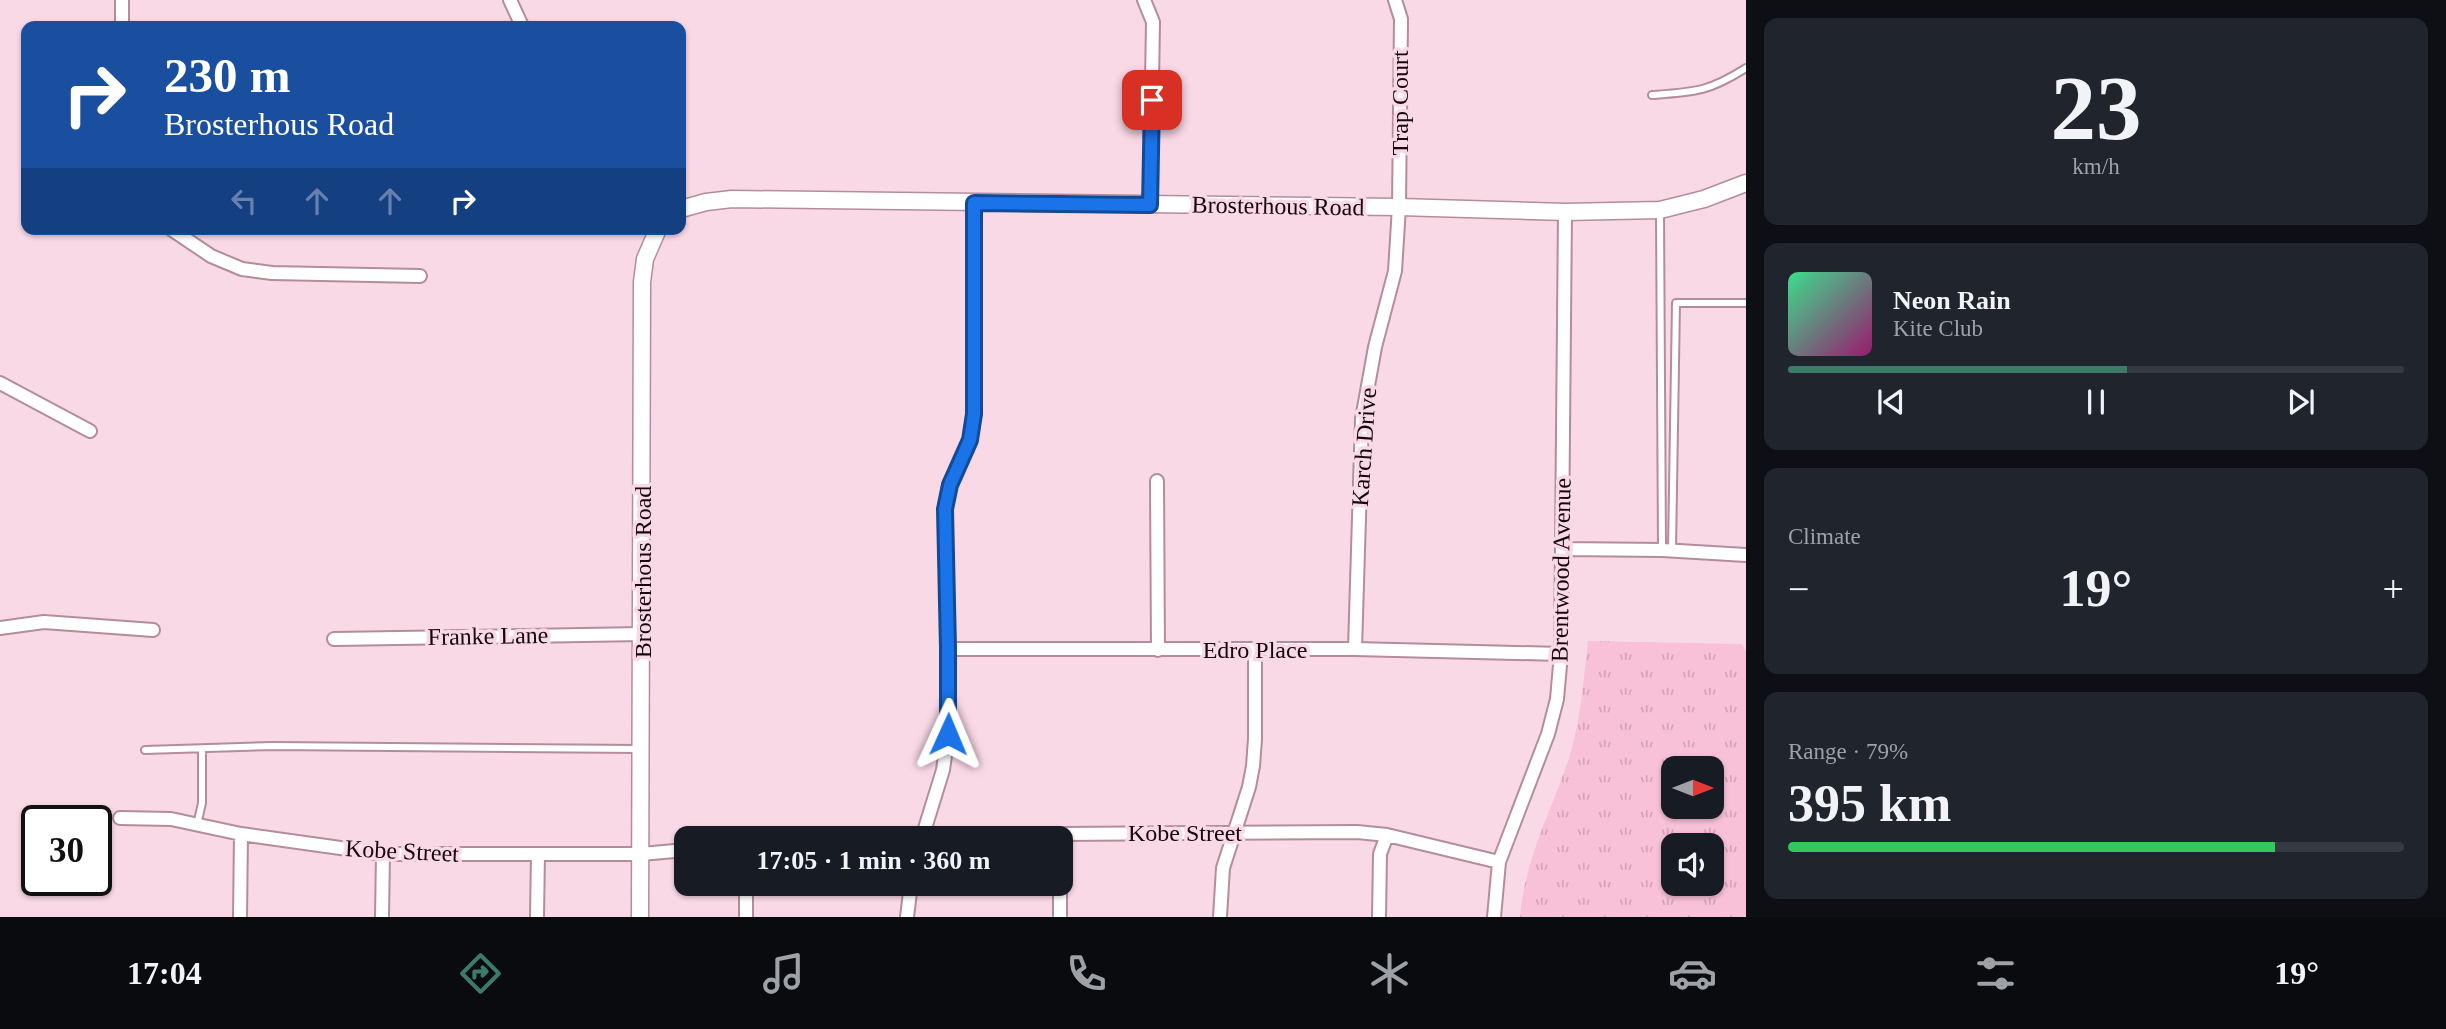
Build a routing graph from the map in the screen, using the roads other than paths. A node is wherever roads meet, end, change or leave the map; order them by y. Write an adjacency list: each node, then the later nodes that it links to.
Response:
1 (122, 0): 5 (street)
2 (510, 0): 6 (street)
3 (1144, 0): 11 (street)
4 (1395, 0): 12 (street, Trap Court)
5 (122, 21)
6 (520, 21)
7 (1746, 68): 8 (lane)
8 (1652, 95)
9 (1746, 183): 14 (street, Brosterhous Road)
10 (974, 203): 11 (street, Brosterhous Road); 13 (street, Brosterhous Road); 30 (street)
11 (1150, 205): 12 (street, Brosterhous Road)
12 (1399, 207): 15 (street, Brosterhous Road); 31 (street, Karch Drive)
13 (686, 208)
14 (1660, 209): 15 (street, Brosterhous Road); 24 (lane)
15 (1565, 212): 23 (street, Brentwood Avenue)
16 (181, 235): 18 (street)
17 (654, 235): 28 (street, Brosterhous Road)
18 (420, 276)
19 (1746, 303): 24 (lane)
20 (0, 383): 21 (street)
21 (90, 431)
22 (1157, 481): 32 (street)
23 (1563, 549): 24 (street); 34 (street, Brentwood Avenue)
24 (1667, 550): 25 (street)
25 (1746, 555)
26 (0, 628): 27 (street)
27 (153, 630)
28 (643, 634): 29 (street, Franke Lane); 35 (street, Brosterhous Road)
29 (334, 639)
30 (948, 649): 32 (street, Edro Place); 40 (street)
31 (1355, 649): 33 (street, Edro Place); 34 (street, Edro Place)
32 (1158, 650): 33 (street, Edro Place)
33 (1255, 650): 41 (street)
34 (1561, 654): 49 (street, Brentwood Avenue)
35 (642, 749): 37 (lane); 48 (street, Brosterhous Road)
36 (145, 750): 37 (lane)
37 (202, 750): 39 (lane)
38 (120, 818): 39 (street, Kobe Street)
39 (197, 825): 42 (street, Kobe Street)
40 (926, 826)
41 (1234, 832): 43 (street, Kobe Street); 44 (street, Kobe Street); 60 (street)
42 (241, 834): 46 (street, Kobe Street); 53 (street)
43 (1387, 835): 49 (street, Kobe Street); 61 (street)
44 (1073, 836)
45 (674, 851): 48 (street, Kobe Street)
46 (383, 854): 47 (street, Kobe Street); 54 (street)
47 (538, 854): 48 (street, Kobe Street); 55 (street)
48 (640, 854): 56 (street, Brosterhous Road)
49 (1499, 862): 62 (street, Brentwood Avenue)
50 (746, 896): 57 (street)
51 (909, 896): 58 (street)
52 (1060, 896): 59 (street)
53 (240, 917)
54 (382, 917)
55 (537, 917)
56 (640, 917)
57 (746, 917)
58 (906, 917)
59 (1060, 917)
60 (1220, 917)
61 (1379, 917)
62 (1494, 917)

